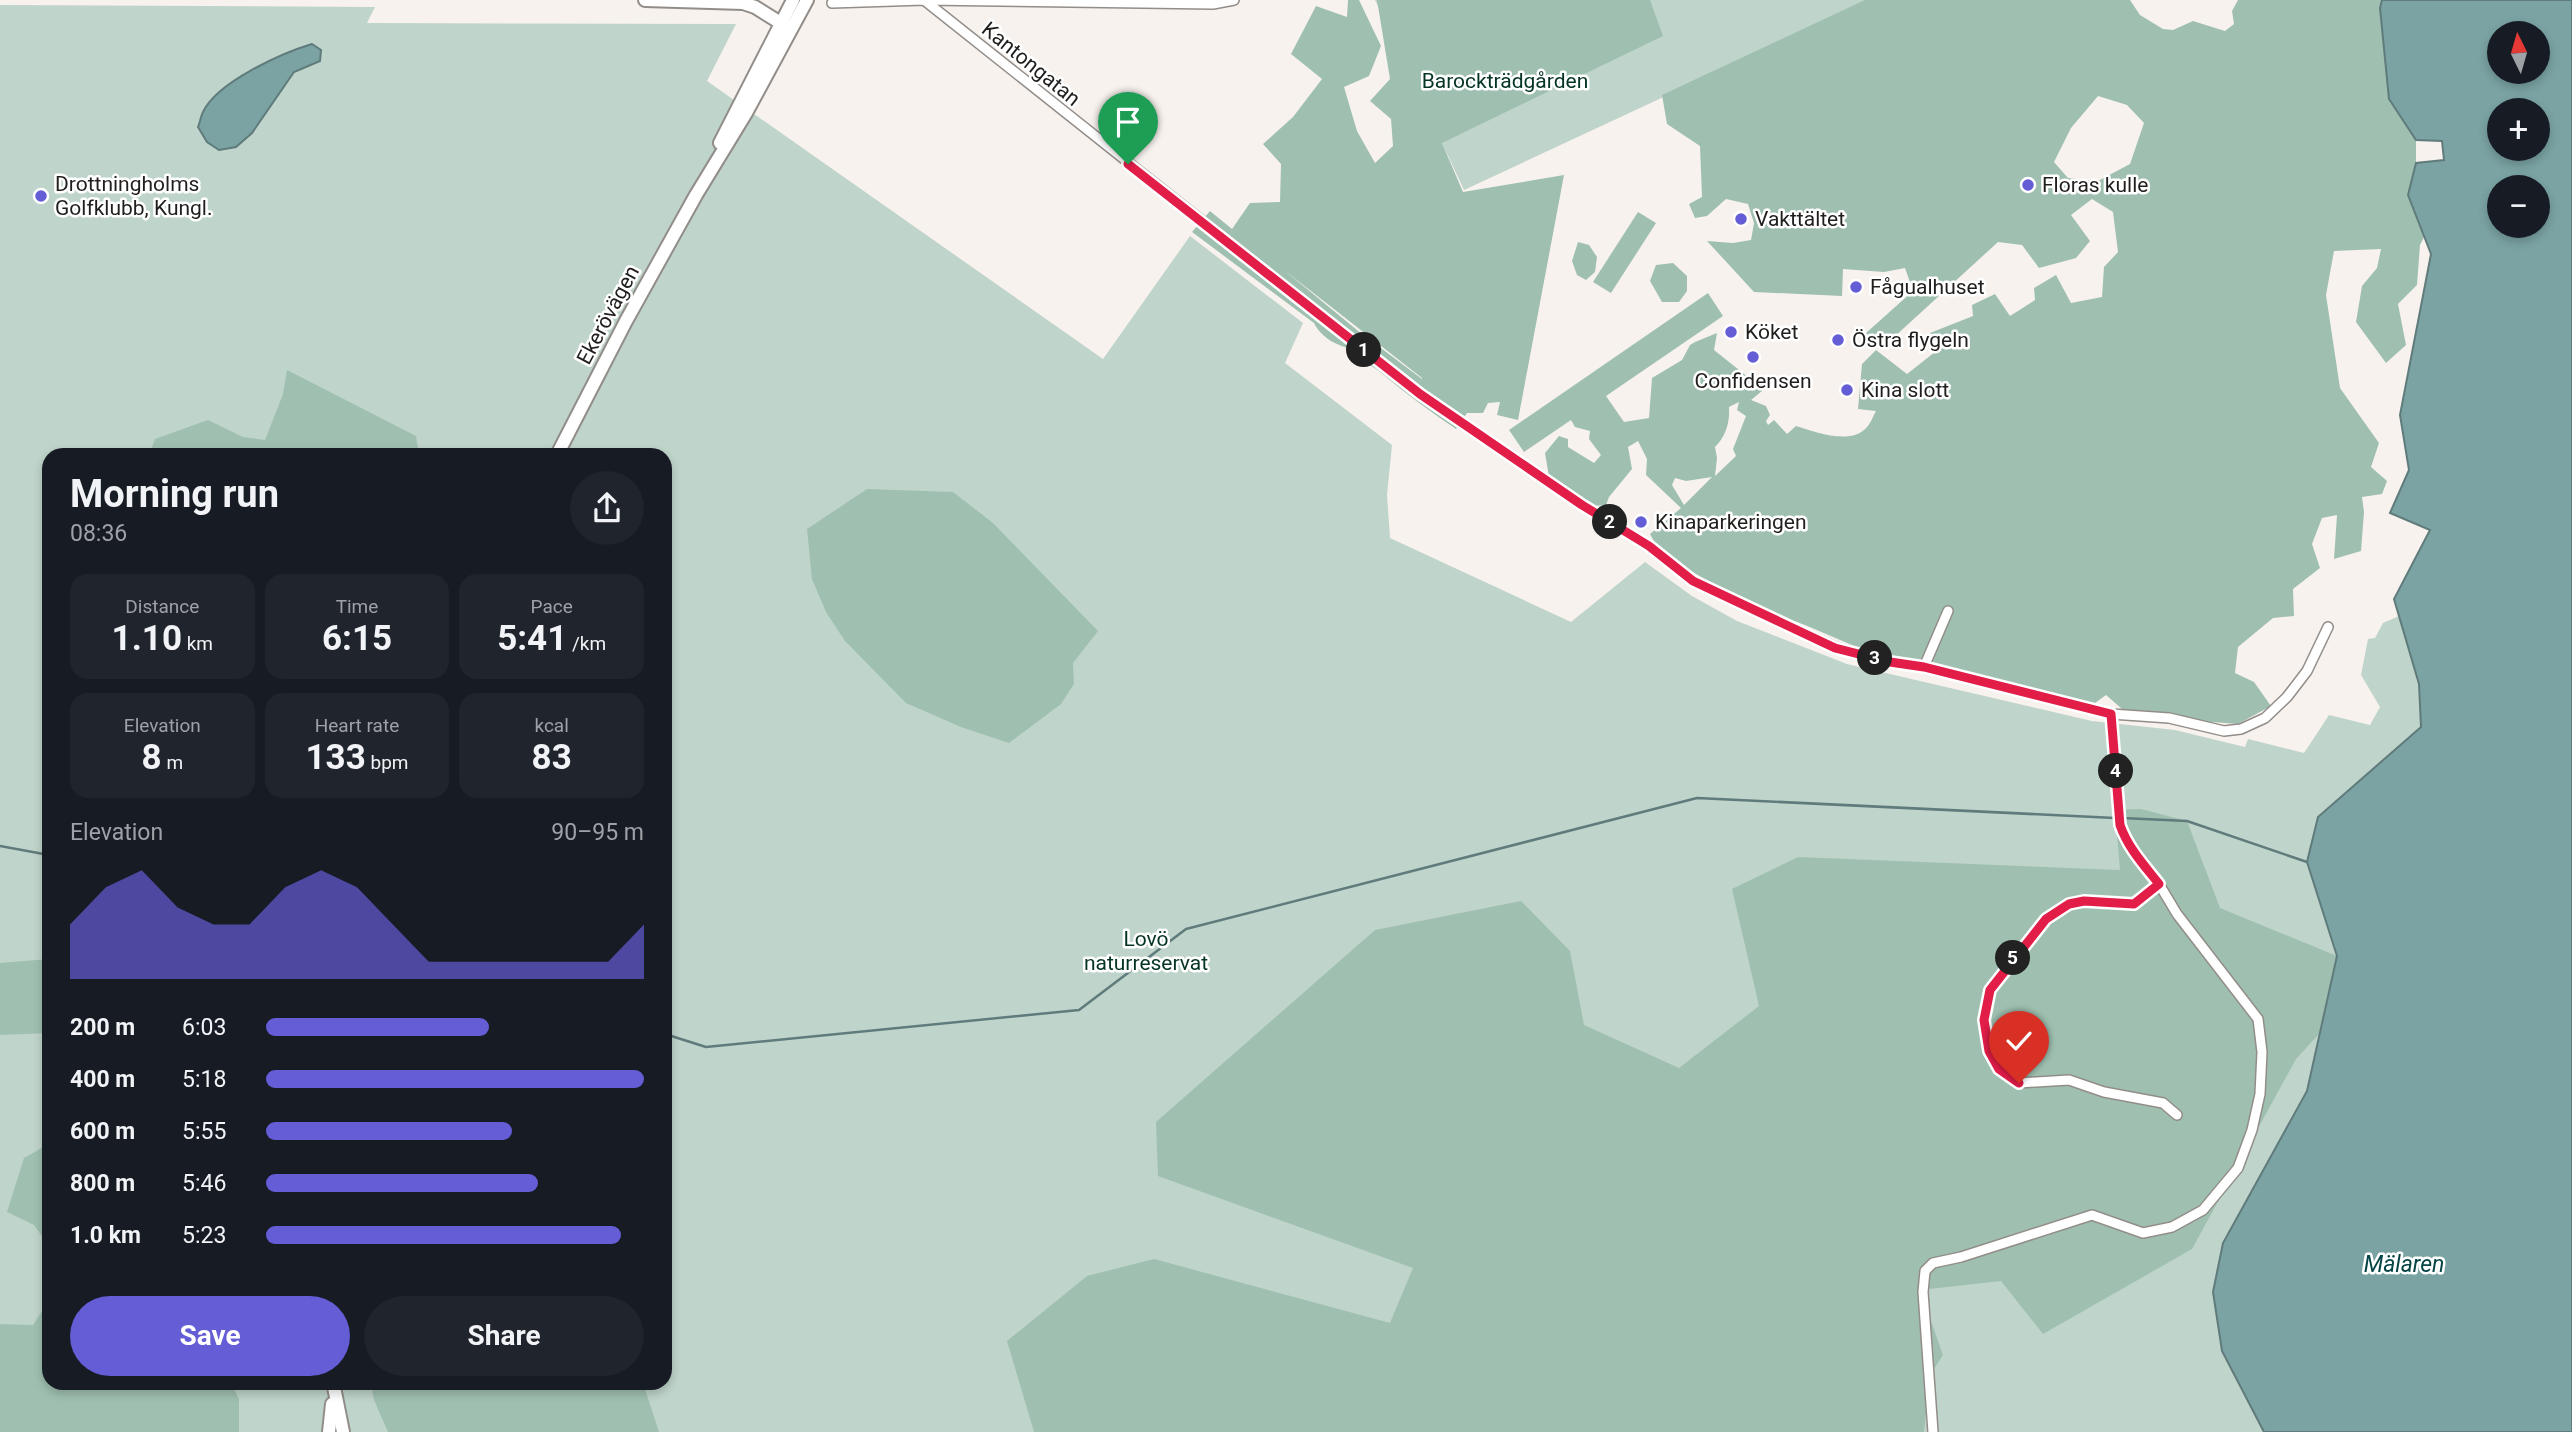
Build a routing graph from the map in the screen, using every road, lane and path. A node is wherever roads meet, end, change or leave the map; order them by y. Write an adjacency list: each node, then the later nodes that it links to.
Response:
1 (645, 0): 7 (main road)
2 (793, 0): 7 (main road, Ekerövägen)
3 (807, 0): 7 (main road, Ekerövägen)
4 (924, 0): 5 (street); 6 (street); 11 (street, Kantongatan)
5 (1234, 0)
6 (832, 3)
7 (786, 26): 8 (main road, Ekerövägen)
8 (561, 448)
9 (1948, 611): 11 (street)
10 (2328, 627): 12 (street, Kantongatan)
11 (1924, 667): 12 (street, Kantongatan)
12 (2111, 714): 13 (street)
13 (2159, 884): 14 (street); 19 (street)
14 (2177, 1115)
15 (332, 1390): 17 (main road)
16 (334, 1390): 18 (main road)
17 (329, 1432)
18 (343, 1432)
19 (1933, 1432)

